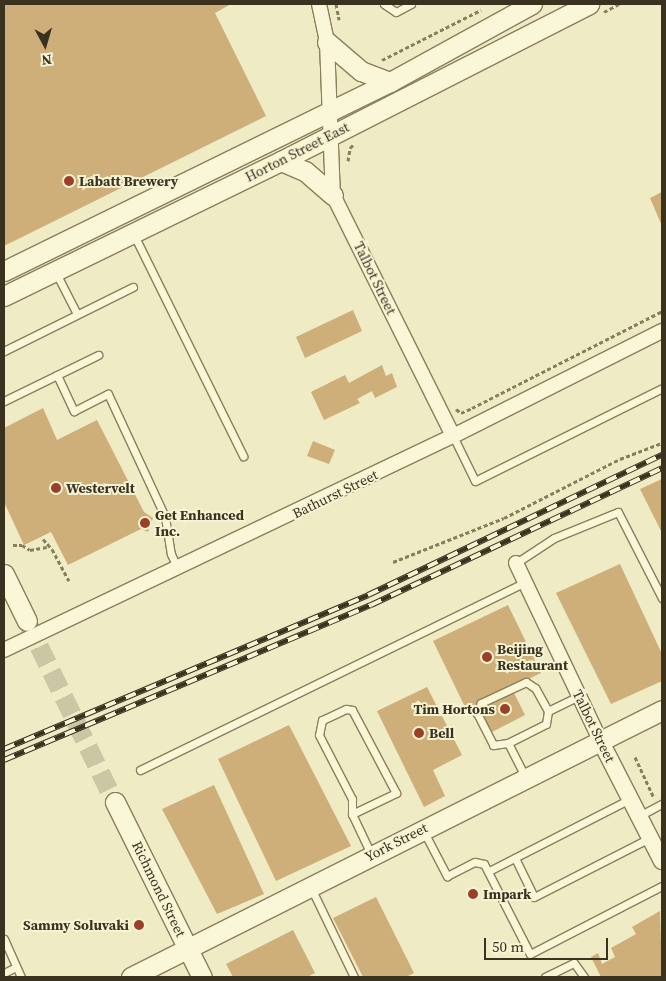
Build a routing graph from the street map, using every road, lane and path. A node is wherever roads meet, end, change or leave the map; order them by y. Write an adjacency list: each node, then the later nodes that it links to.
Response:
1 (319, 4): 10 (street, Talbot Street)
2 (336, 4): 9 (path)
3 (384, 4): 4 (lane)
4 (411, 4)
5 (532, 4): 12 (main road, Horton Street East)
6 (619, 4): 8 (path)
7 (485, 8): 11 (path)
8 (595, 8): 14 (main road, Horton Street East)
9 (340, 26)
10 (327, 42): 12 (main road); 13 (street, Talbot Street)
11 (375, 59)
12 (390, 82): 13 (main road, Horton Street East)
13 (330, 112): 14 (street, Talbot Street); 21 (main road, Horton Street East)
14 (331, 135): 16 (main road, Horton Street East); 18 (street, Talbot Street)
15 (362, 137): 17 (path)
16 (280, 161): 18 (main road); 19 (main road, Horton Street East)
17 (347, 166)
18 (333, 195): 33 (street, Talbot Street)
19 (133, 233): 20 (main road, Horton Street East); 35 (lane)
20 (55, 271): 23 (main road, Horton Street East); 25 (lane)
21 (4, 272)
22 (133, 287): 25 (lane)
23 (4, 296)
24 (662, 311): 32 (path)
25 (77, 314): 27 (lane)
26 (662, 331): 33 (street, Bathurst Street)
27 (4, 350)
28 (98, 355): 29 (lane)
29 (57, 375): 31 (lane); 41 (lane)
30 (662, 388): 33 (lane)
31 (4, 401)
32 (452, 407)
33 (453, 436): 41 (street, Bathurst Street)
34 (662, 443): 39 (path)
35 (243, 456)
36 (43, 539): 38 (path)
37 (13, 545): 38 (path)
38 (47, 547): 43 (path)
39 (393, 562)
40 (516, 563): 44 (street, Talbot Street); 45 (lane)
41 (178, 570): 47 (street, Bathurst Street)
42 (4, 574): 46 (main road)
43 (69, 581)
44 (525, 582): 48 (street, Talbot Street); 54 (lane)
45 (662, 598)
46 (27, 621)
47 (4, 650)
48 (579, 696): 50 (lane); 51 (street, Talbot Street)
49 (662, 710): 51 (main road, York Street)
50 (548, 711): 52 (lane); 52 (lane)
51 (600, 740): 55 (main road, York Street); 56 (street, Talbot Street)
52 (508, 743): 55 (lane)
53 (635, 757): 58 (path)
54 (140, 770)
55 (525, 778): 61 (main road, York Street)
56 (630, 798): 60 (street, Talbot Street); 64 (lane)
57 (115, 802): 70 (main road, Richmond Street)
58 (660, 805): 60 (lane)
59 (352, 814): 59 (lane); 63 (lane)
60 (639, 816): 62 (street, Talbot Street)
61 (423, 829): 63 (main road, York Street); 66 (lane)
62 (651, 838): 64 (lane); 65 (street, Talbot Street)
63 (371, 855): 67 (main road, York Street)
64 (515, 858): 66 (lane)
65 (662, 861)
66 (488, 871): 68 (lane)
67 (310, 886): 70 (main road, York Street); 77 (lane)
68 (662, 886)
69 (4, 939): 71 (lane)
70 (187, 948): 75 (main road, York Street); 76 (main road, Richmond Street)
71 (7, 953): 72 (lane)
72 (16, 967): 73 (lane); 74 (lane)
73 (4, 973)
74 (21, 977)
75 (131, 977)
76 (202, 977)
77 (354, 977)
78 (545, 977): 79 (lane)
79 (584, 977)

